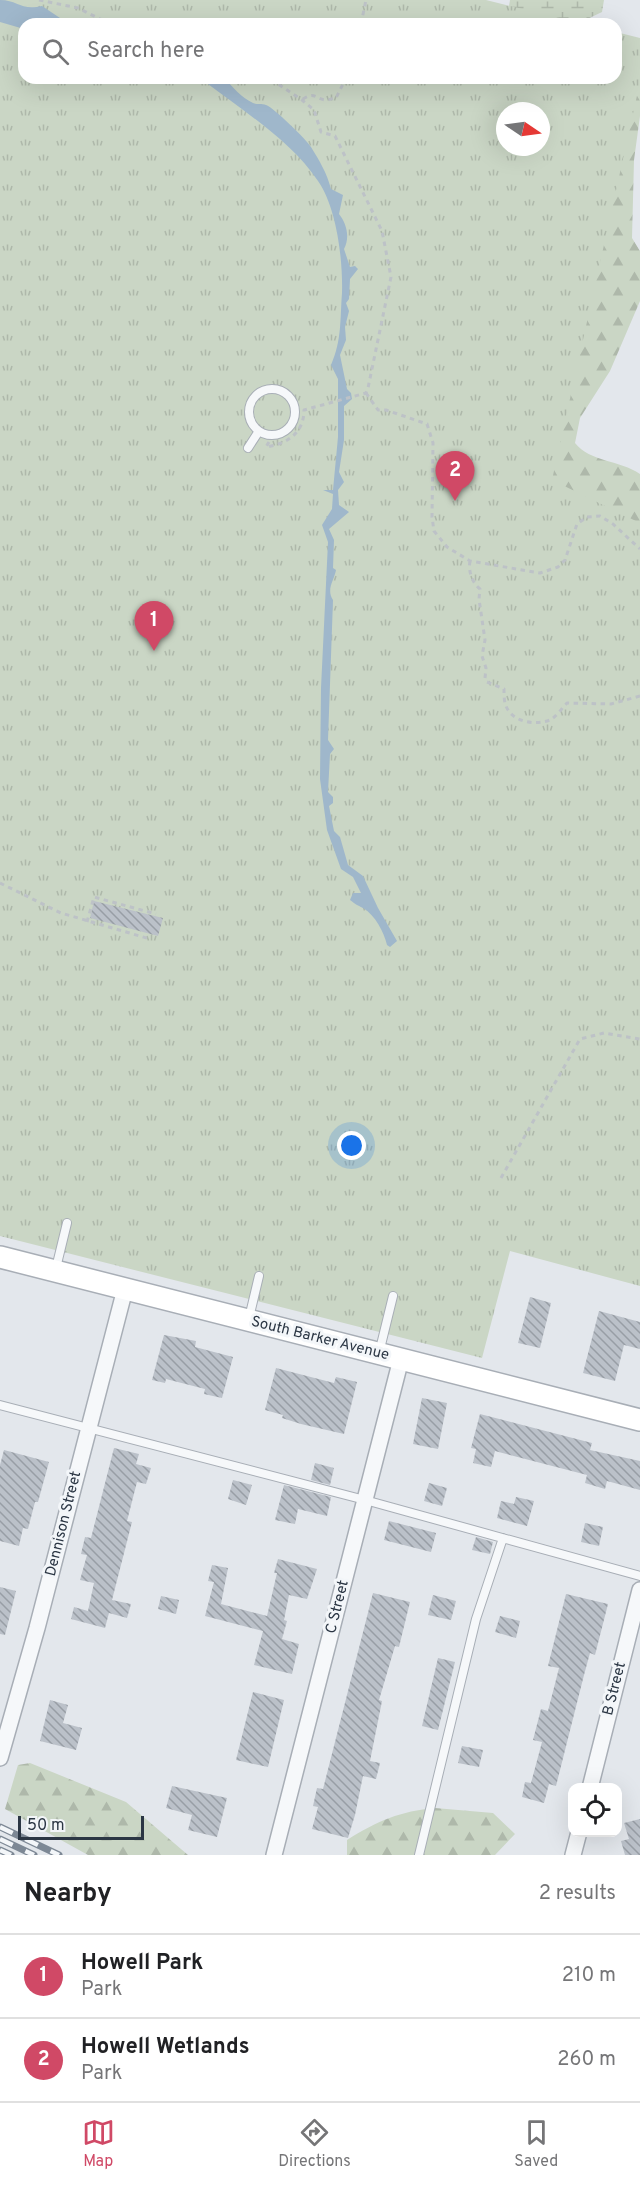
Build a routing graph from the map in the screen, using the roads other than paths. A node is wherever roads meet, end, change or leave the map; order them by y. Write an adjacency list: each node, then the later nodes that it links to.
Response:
1 (259, 431): 1 (lane); 2 (lane)
2 (248, 448)
3 (67, 1223): 5 (lane)
4 (0, 1257): 5 (main road, South Barker Avenue)
5 (55, 1271): 7 (main road, South Barker Avenue)
6 (259, 1276): 9 (lane)
7 (125, 1289): 9 (main road, South Barker Avenue); 14 (street, Dennison Street)
8 (393, 1296): 10 (lane)
9 (248, 1320): 10 (main road, South Barker Avenue)
10 (379, 1354): 11 (main road, South Barker Avenue)
11 (401, 1359): 13 (main road, South Barker Avenue); 15 (street, C Street)
12 (0, 1405): 14 (lane)
13 (640, 1420)
14 (89, 1429): 15 (lane); 19 (street, Dennison Street)
15 (365, 1500): 16 (lane); 22 (street, C Street)
16 (504, 1538): 17 (lane); 23 (lane)
17 (640, 1576)
18 (640, 1590): 20 (street, B Street)
19 (0, 1758)
20 (591, 1783)
21 (578, 1837): 24 (street)
22 (274, 1855)
23 (419, 1855)
24 (573, 1855)

